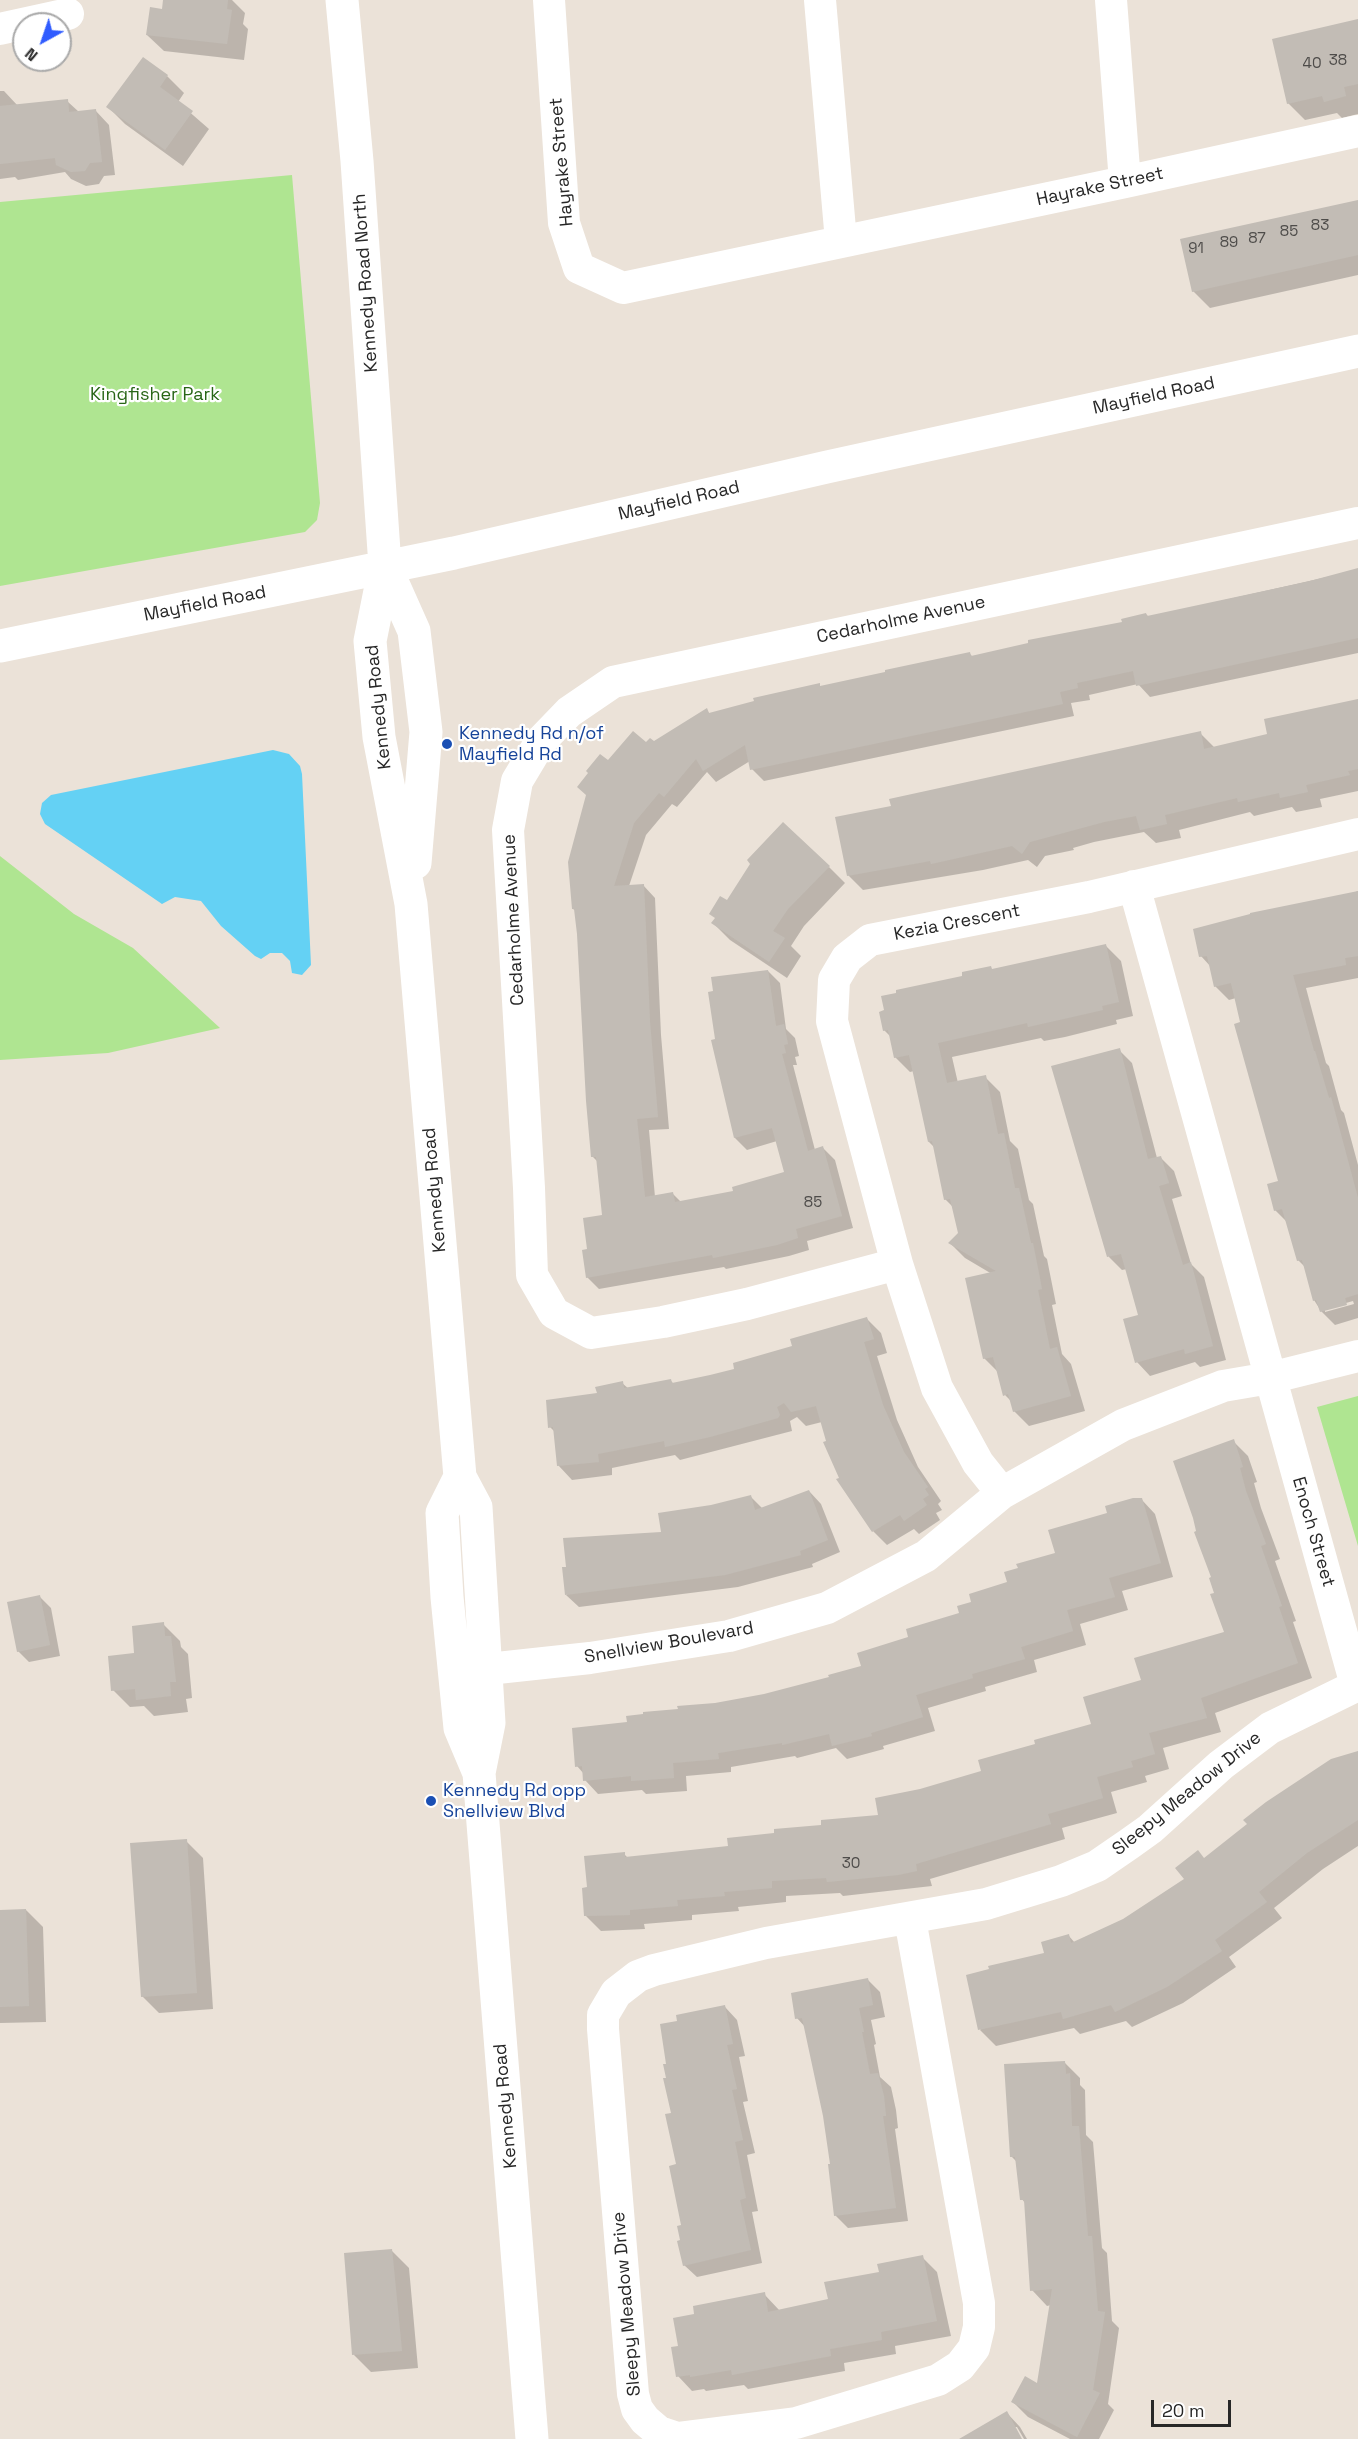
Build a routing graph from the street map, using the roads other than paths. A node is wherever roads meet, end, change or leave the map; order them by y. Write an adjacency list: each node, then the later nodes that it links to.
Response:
1 (342, 0): 10 (main road, Kennedy Road North)
2 (549, 0): 7 (street, Hayrake Street)
3 (820, 0): 7 (street)
4 (1111, 0): 6 (street)
5 (1358, 131): 6 (street, Hayrake Street)
6 (1125, 182): 7 (street, Hayrake Street)
7 (841, 241)
8 (1358, 351): 10 (main road, Mayfield Road)
9 (1358, 522): 15 (street, Cedarholme Avenue)
10 (385, 566): 11 (main road, Mayfield Road); 14 (main road, Kennedy Road); 14 (main road, Kennedy Road)
11 (0, 646)
12 (1358, 834): 13 (street)
13 (1134, 886): 15 (street, Kezia Crescent); 17 (street)
14 (411, 904): 19 (main road, Kennedy Road)
15 (897, 1264): 18 (street, Kezia Crescent)
16 (1358, 1356): 17 (street, Snellview Boulevard)
17 (1269, 1378): 18 (street, Snellview Boulevard); 20 (street, Enoch Street)
18 (1002, 1492): 19 (street, Snellview Boulevard)
19 (470, 1671): 22 (main road, Kennedy Road)
20 (1357, 1685): 21 (street, Sleepy Meadow Drive)
21 (910, 1918): 21 (street, Sleepy Meadow Drive)
22 (532, 2439)

